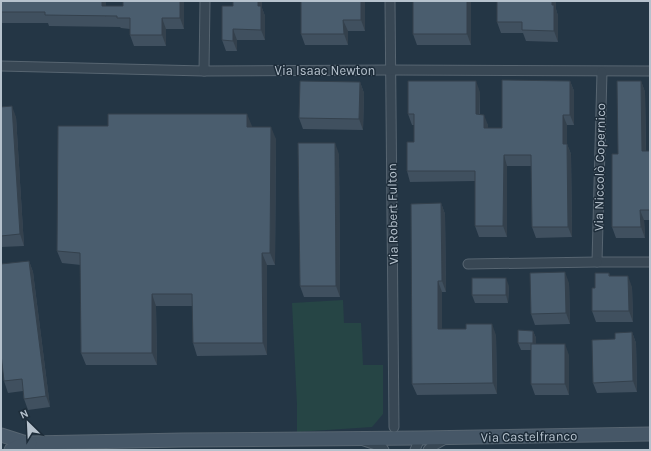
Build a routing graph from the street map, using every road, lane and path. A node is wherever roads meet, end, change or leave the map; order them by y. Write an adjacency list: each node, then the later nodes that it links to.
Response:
1 (205, 1): 5 (street)
2 (390, 1): 4 (street, Via Robert Fulton)
3 (1, 66): 5 (street, Via Isaac Newton)
4 (390, 70): 5 (street, Via Isaac Newton); 6 (street, Via Isaac Newton); 11 (street, Via Robert Fulton)
5 (204, 71)
6 (602, 72): 7 (street, Via Isaac Newton); 8 (street, Via Niccolò Copernico)
7 (650, 72)
8 (597, 262): 9 (street); 10 (street)
9 (650, 262)
10 (468, 264)
11 (394, 428)
12 (650, 434): 14 (street, Via Castelfranco)
13 (1, 435): 16 (street)
14 (447, 438): 17 (street, Via Castelfranco); 20 (street)
15 (353, 439): 16 (street, Via Castelfranco); 17 (street, Via Castelfranco); 19 (street)
16 (30, 443): 18 (street)
17 (418, 444)
18 (11, 450)
19 (384, 450)
20 (428, 450)

